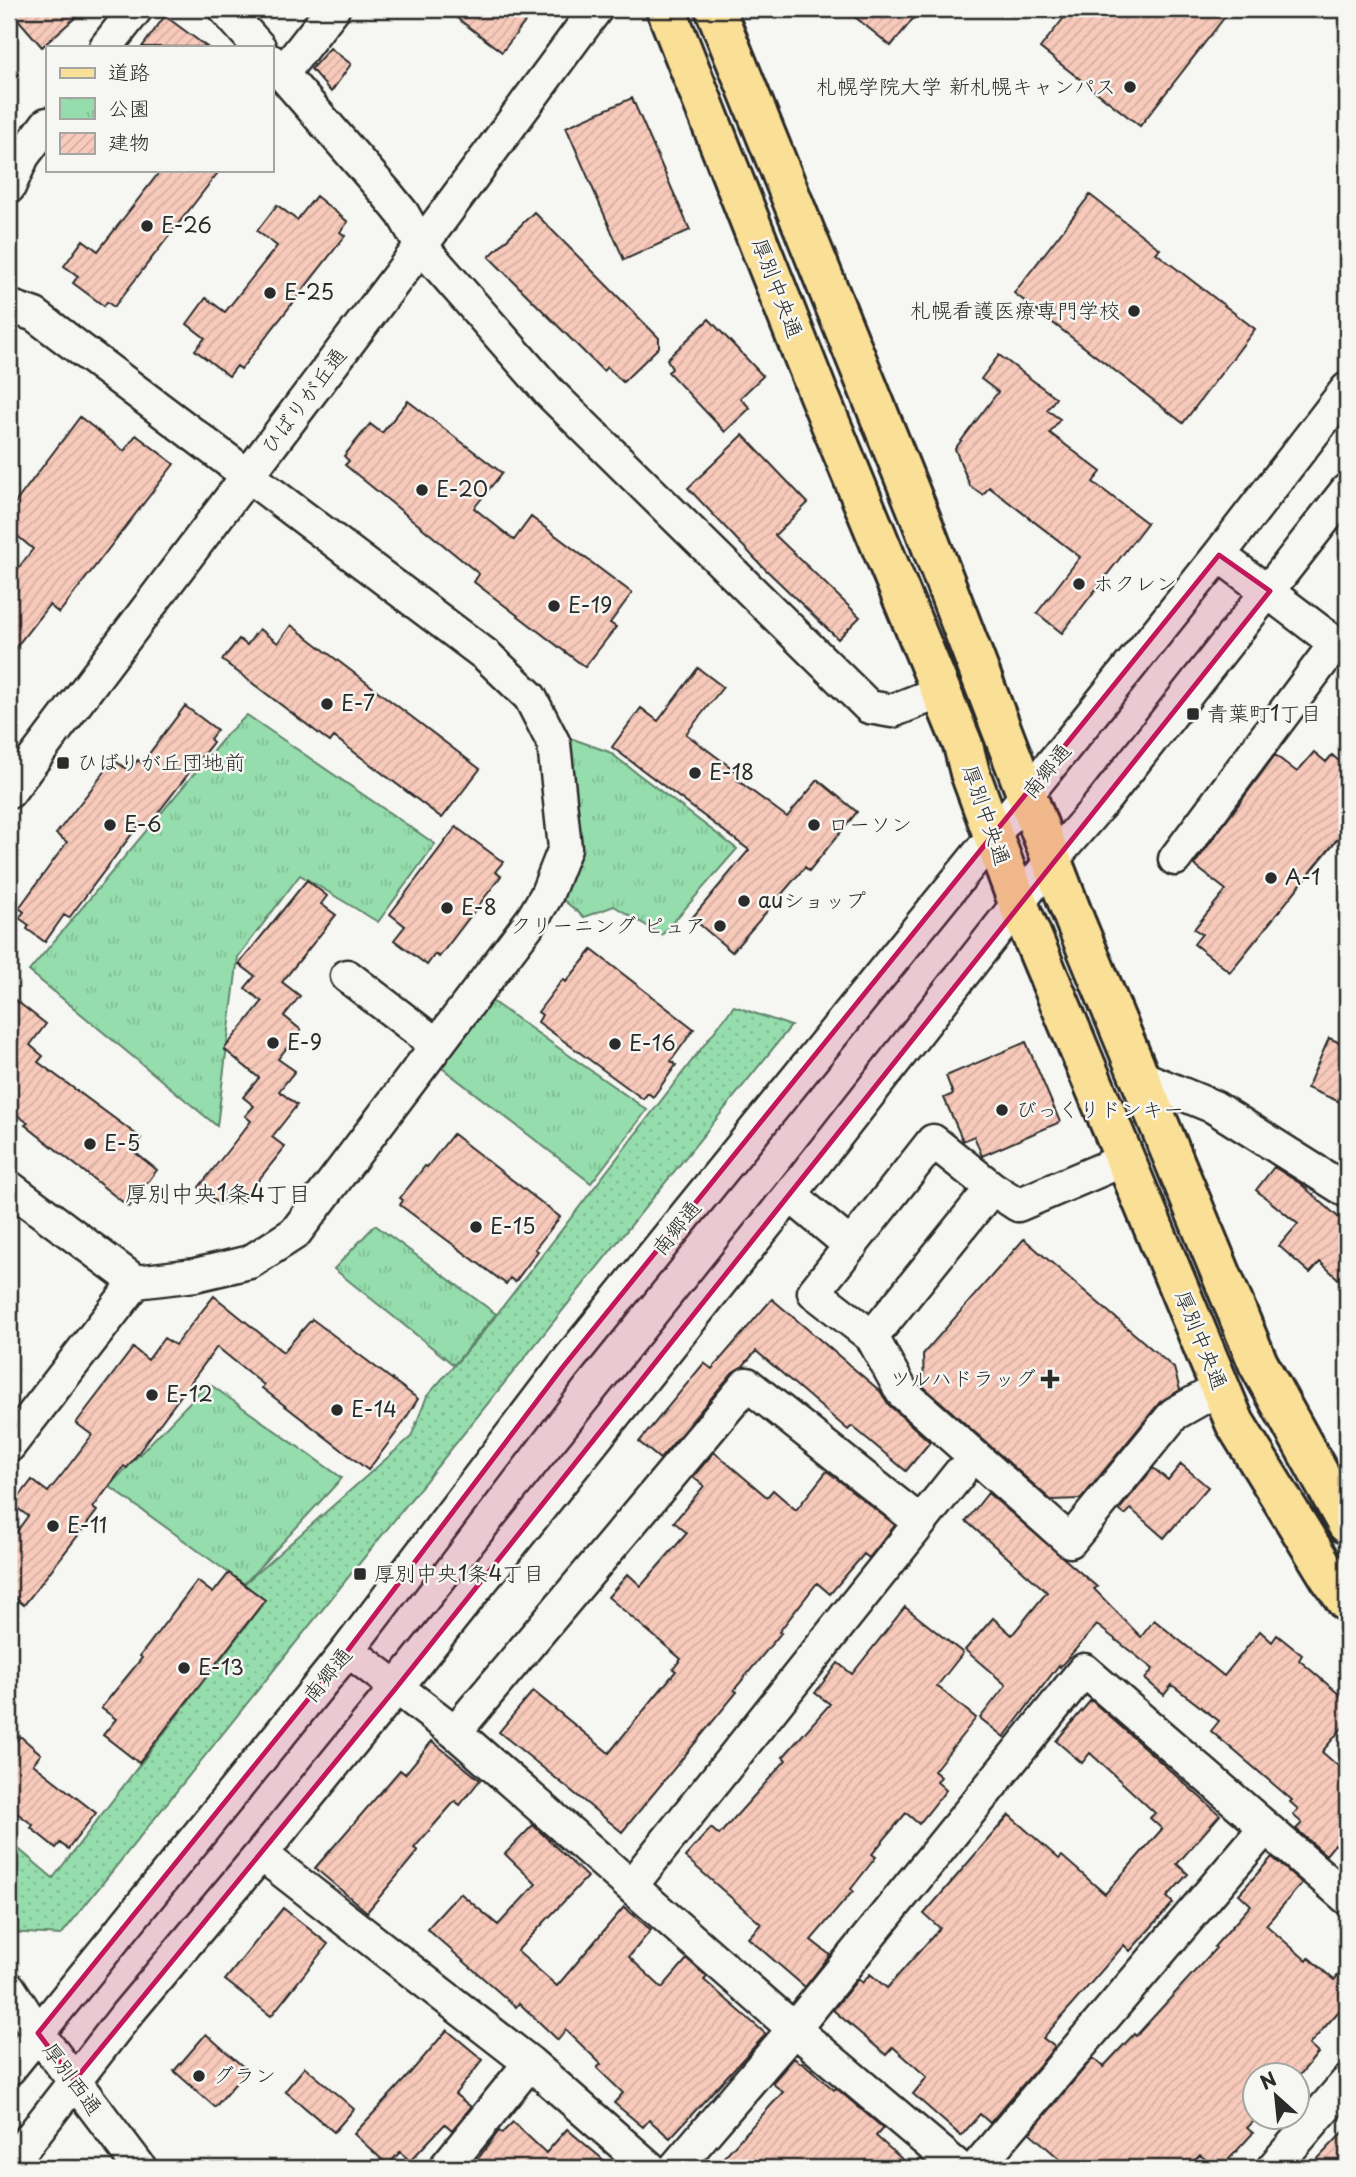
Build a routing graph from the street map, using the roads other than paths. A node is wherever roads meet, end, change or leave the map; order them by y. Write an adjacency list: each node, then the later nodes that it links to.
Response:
1 (136, 9): 7 (street)
2 (225, 9): 8 (street)
3 (333, 9): 9 (street)
4 (597, 9): 12 (street, ひばりが丘通)
5 (666, 9): 20 (main road, 厚別中央通)
6 (715, 9): 22 (main road, 厚別中央通)
7 (107, 46)
8 (258, 46)
9 (277, 67): 12 (street)
10 (46, 125): 11 (street)
11 (9, 187)
12 (421, 247): 15 (street, ひばりが丘通); 20 (street)
13 (9, 306): 15 (street)
14 (1347, 388): 17 (street, 南郷通)
15 (247, 475): 21 (street, ひばりが丘通); 28 (street)
16 (1347, 490): 18 (street)
17 (1219, 555): 18 (street); 22 (street, 南郷通)
18 (1270, 592): 19 (street); 25 (street)
19 (1342, 647): 24 (street)
20 (940, 692): 23 (main road, 厚別中央通)
21 (9, 792)
22 (1026, 797): 23 (street, 南郷通); 25 (main road, 厚別中央通)
23 (993, 838): 26 (main road, 厚別中央通); 44 (street, 南郷通)
24 (1175, 859)
25 (1052, 860): 26 (street); 29 (main road, 厚別中央通)
26 (1018, 903): 30 (main road, 厚別中央通); 34 (street)
27 (347, 975): 28 (street)
28 (437, 1045): 36 (street)
29 (1141, 1077): 33 (street); 42 (main road, 厚別中央通)
30 (1126, 1159): 32 (street); 38 (main road, 厚別中央通)
31 (9, 1187): 36 (street)
32 (992, 1188): 35 (street); 37 (street)
33 (1347, 1191)
34 (790, 1195): 35 (street); 45 (street)
35 (851, 1246): 37 (street)
36 (136, 1282): 39 (street)
37 (872, 1337): 38 (street)
38 (1220, 1388): 43 (main road, 厚別中央通)
39 (13, 1432)
40 (959, 1474): 41 (street)
41 (920, 1522): 46 (street); 49 (street)
42 (1347, 1524)
43 (1347, 1602)
44 (348, 1650): 45 (street); 53 (street, 南郷通)
45 (396, 1688): 46 (street); 48 (street)
46 (455, 1732): 49 (street)
47 (1265, 1828): 50 (street); 52 (street); 64 (street)
48 (261, 1854): 54 (street); 56 (street)
49 (631, 1886): 52 (street)
50 (1347, 1898)
51 (9, 1988): 53 (street, 厚別西通)
52 (794, 2029): 62 (street); 63 (street)
53 (38, 2033): 55 (street, 南郷通); 56 (street, 厚別西通)
54 (530, 2063): 60 (street); 61 (street)
55 (9, 2069)
56 (74, 2081): 58 (street); 59 (street, 厚別西通)
57 (1347, 2082): 65 (street)
58 (9, 2166)
59 (140, 2168)
60 (445, 2168)
61 (650, 2168)
62 (676, 2168)
63 (959, 2168)
64 (976, 2168)
65 (1273, 2168)

